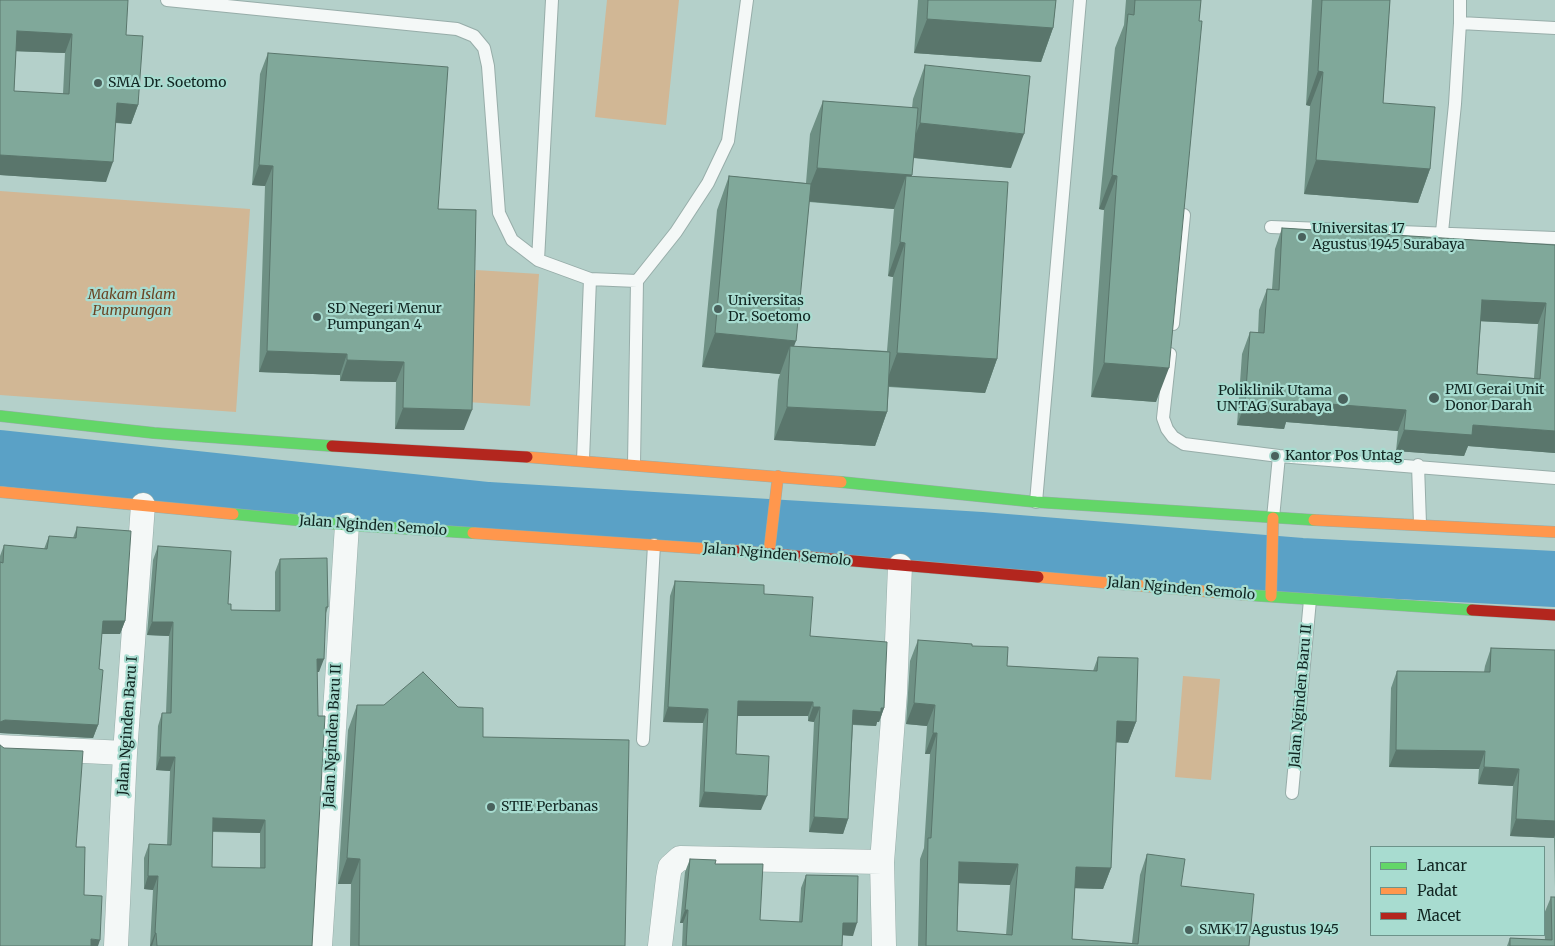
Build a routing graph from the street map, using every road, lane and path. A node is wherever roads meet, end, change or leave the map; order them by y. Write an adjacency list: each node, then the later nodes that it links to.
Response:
1 (167, 0): 12 (lane)
2 (552, 0): 12 (lane)
3 (747, 0): 14 (lane)
4 (1080, 0): 23 (lane)
5 (1460, 0): 6 (lane)
6 (1460, 23): 7 (lane); 10 (lane)
7 (1555, 28)
8 (1184, 215): 16 (lane)
9 (1271, 227): 10 (lane)
10 (1442, 232): 11 (lane)
11 (1555, 238)
12 (538, 260): 13 (lane)
13 (590, 279): 14 (lane); 17 (lane)
14 (637, 281): 18 (lane)
15 (0, 416): 17 (main road)
16 (1279, 456): 19 (lane); 25 (lane)
17 (584, 460): 18 (main road)
18 (634, 464): 20 (main road)
19 (1418, 466): 21 (lane); 26 (lane)
20 (778, 476): 23 (main road); 30 (main road)
21 (1555, 478)
22 (0, 492): 24 (main road, Jalan Nginden Semolo)
23 (1036, 502): 25 (main road)
24 (143, 506): 27 (main road, Jalan Nginden Semolo); 37 (street, Jalan Nginden Baru I)
25 (1274, 518): 26 (main road); 32 (main road)
26 (1420, 524): 28 (main road)
27 (347, 525): 29 (main road, Jalan Nginden Semolo); 41 (street, Jalan Nginden Baru II)
28 (1555, 532)
29 (654, 545): 30 (main road, Jalan Nginden Semolo); 35 (lane)
30 (769, 553): 31 (main road, Jalan Nginden Semolo)
31 (900, 566): 32 (main road, Jalan Nginden Semolo); 39 (street)
32 (1271, 596): 33 (main road, Jalan Nginden Semolo)
33 (1310, 600): 34 (main road, Jalan Nginden Semolo); 38 (lane, Jalan Nginden Baru II)
34 (1555, 615)
35 (643, 740)
36 (0, 747): 37 (street)
37 (125, 753): 40 (street, Jalan Nginden Baru I)
38 (1292, 793)
39 (882, 862): 42 (street); 43 (street)
40 (116, 946)
41 (320, 946)
42 (660, 946)
43 (884, 946)

